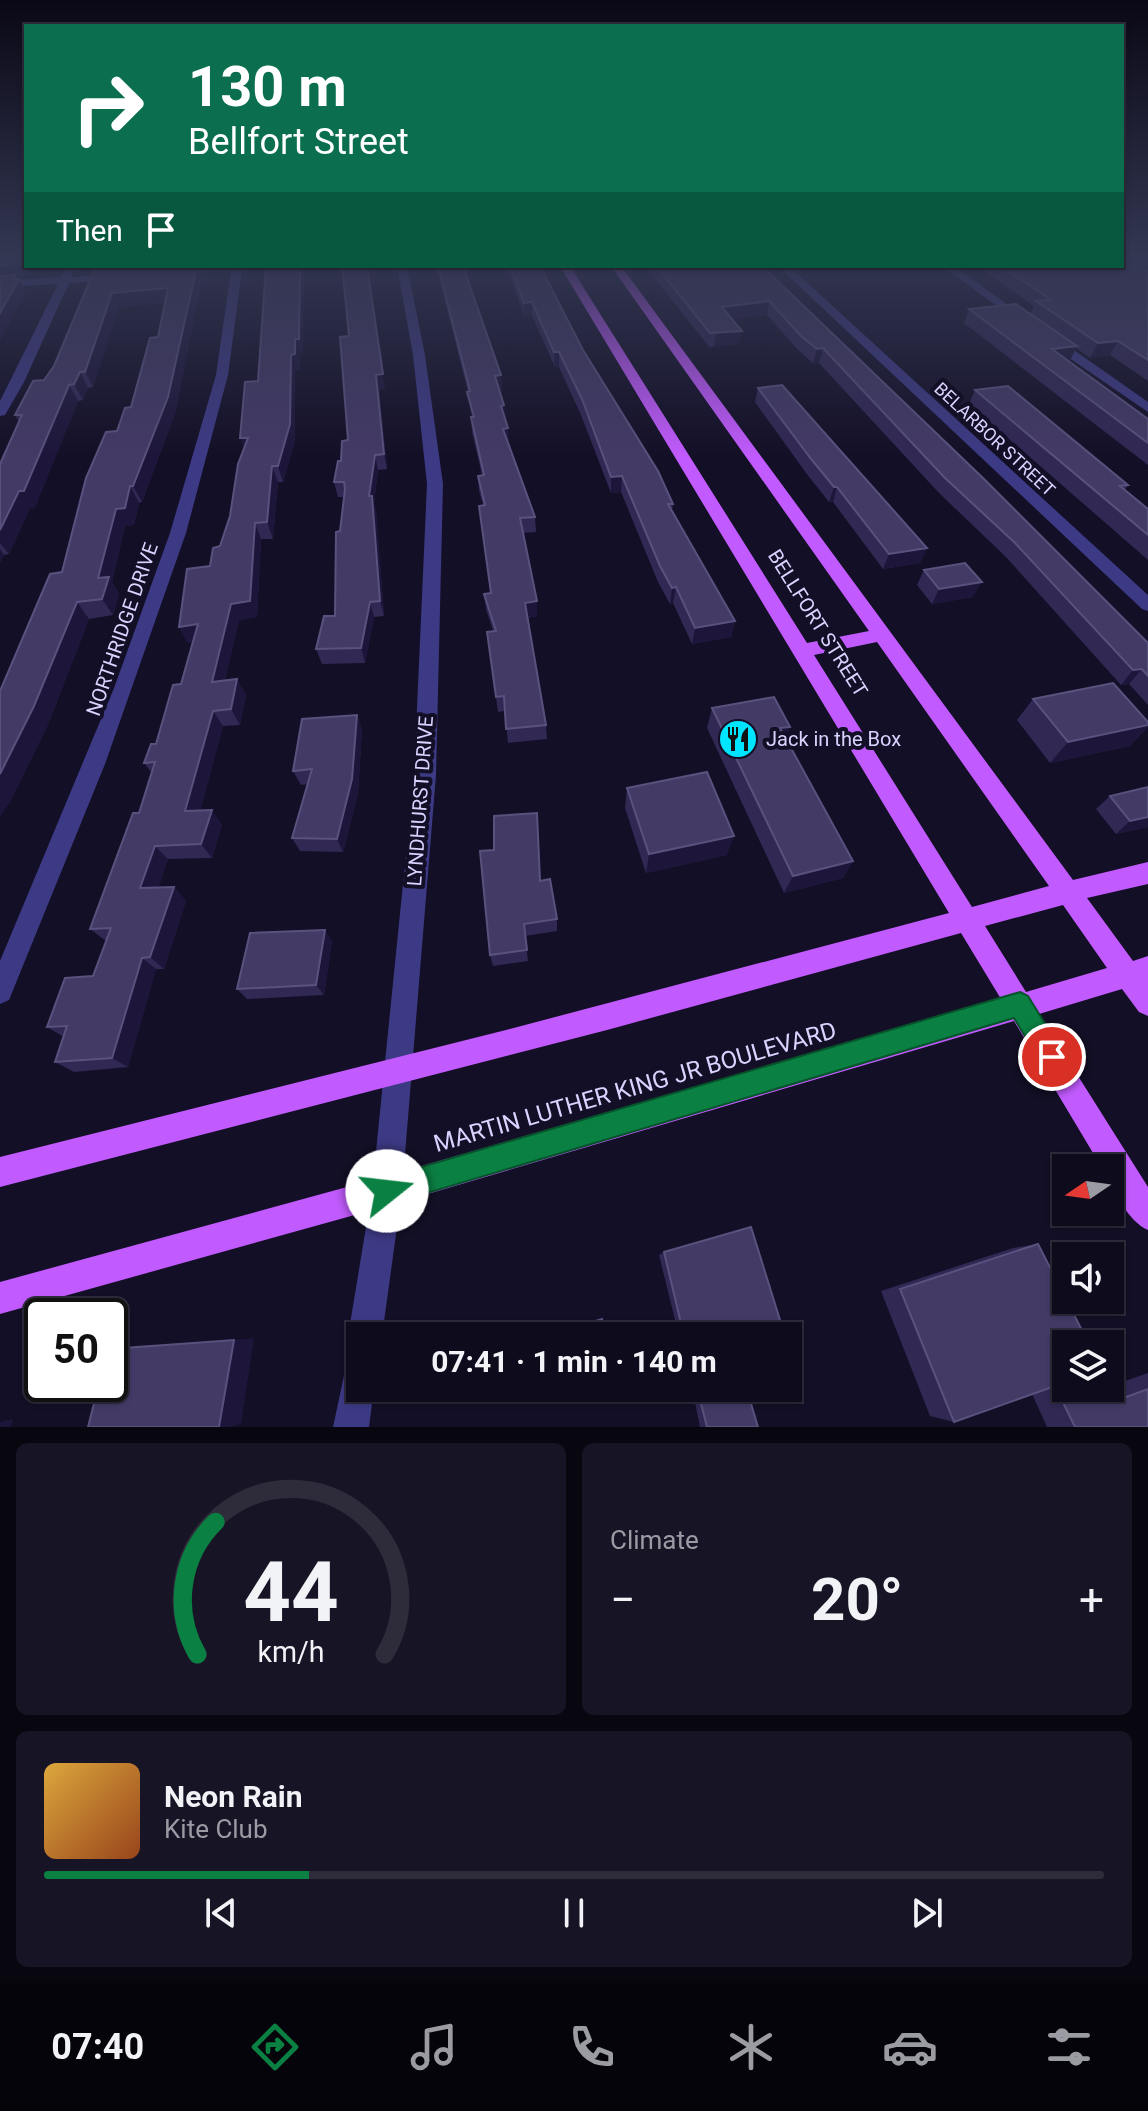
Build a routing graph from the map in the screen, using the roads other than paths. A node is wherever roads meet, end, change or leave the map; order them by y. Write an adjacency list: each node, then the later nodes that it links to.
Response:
1 (45, 324): 9 (street)
2 (232, 324): 17 (street, NORTHRIDGE DRIVE)
3 (413, 324): 20 (street, LYNDHURST DRIVE)
4 (600, 324): 12 (main road, BELLFORT STREET)
5 (657, 324): 11 (main road, BELLFORT STREET)
6 (845, 324): 10 (street, BELARBOR STREET)
7 (1029, 324): 8 (street)
8 (1148, 408)
9 (0, 412)
10 (1148, 605)
11 (880, 635): 12 (main road); 14 (main road, BELLFORT STREET)
12 (801, 651): 15 (main road, BELLFORT STREET)
13 (1148, 873): 14 (main road)
14 (1067, 891): 15 (main road); 16 (main road, BELLFORT STREET)
15 (966, 919): 19 (main road, BELLFORT STREET); 20 (main road)
16 (1138, 972): 18 (main road, BELLFORT STREET); 19 (main road, MARTIN LUTHER KING JR BOULEVARD)
17 (0, 991)
18 (1148, 1003)
19 (1020, 1004): 22 (main road, MARTIN LUTHER KING JR BOULEVARD); 23 (main road, BELLFORT STREET)
20 (397, 1073): 21 (main road); 22 (street, LYNDHURST DRIVE)
21 (0, 1172)
22 (387, 1191): 24 (main road, MARTIN LUTHER KING JR BOULEVARD); 25 (street, LYNDHURST DRIVE)
23 (1148, 1215)
24 (0, 1298)
25 (367, 1322)
26 (355, 1402): 27 (street)
27 (351, 1427)

